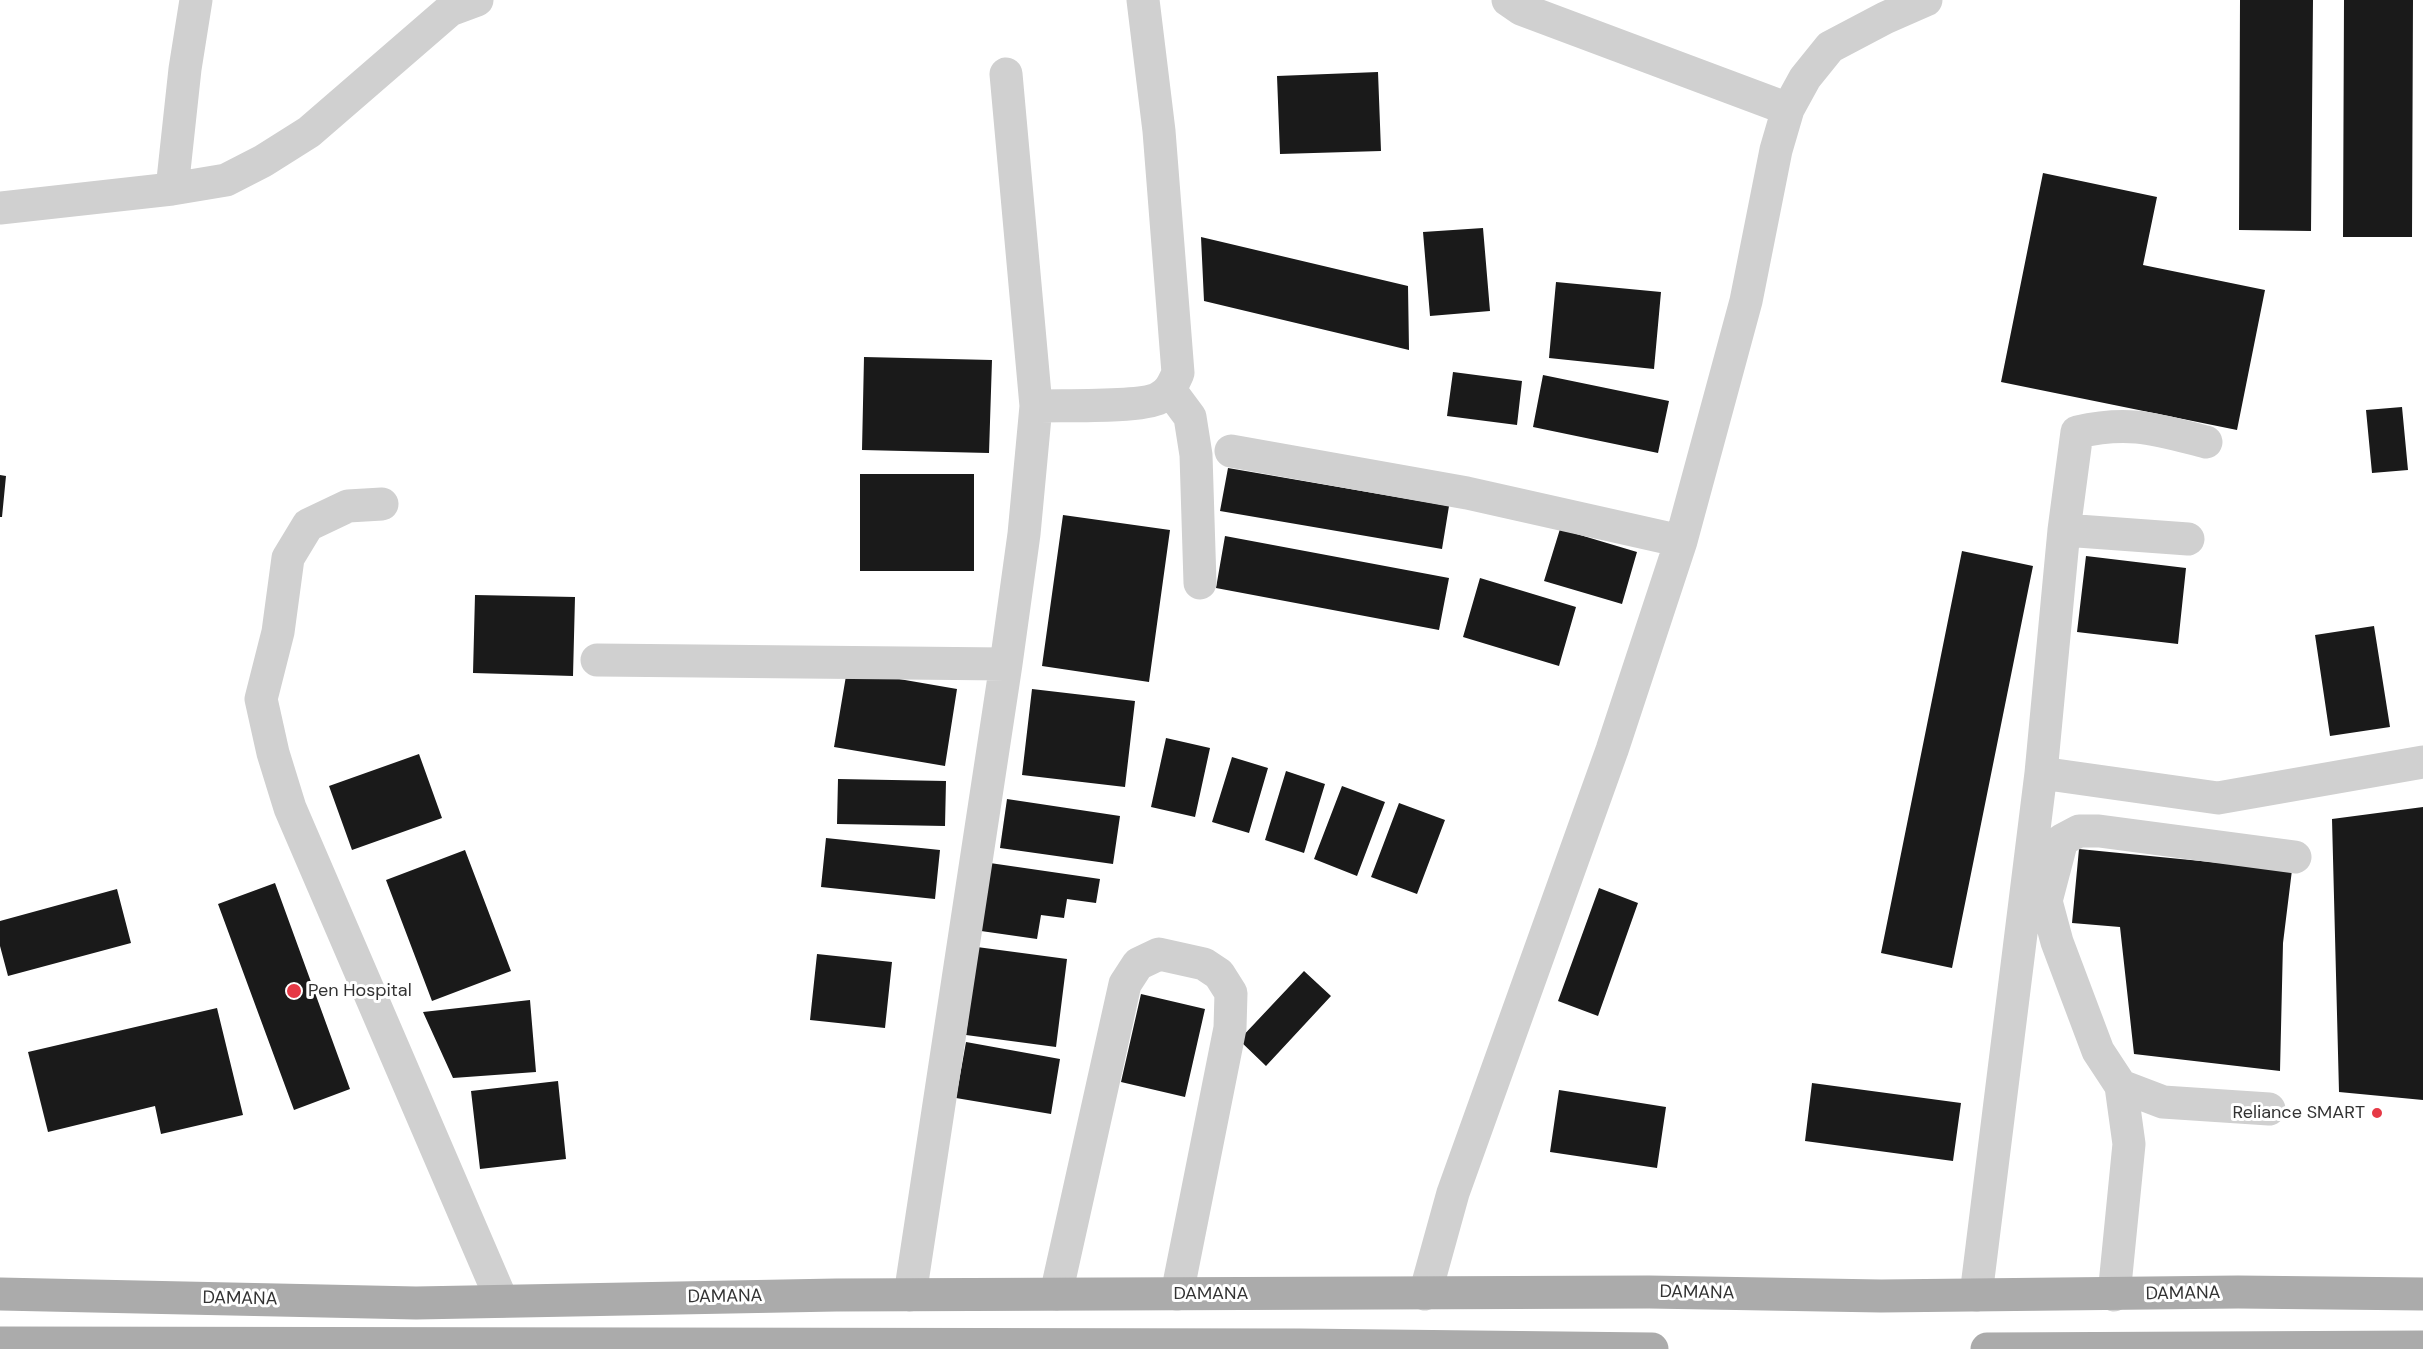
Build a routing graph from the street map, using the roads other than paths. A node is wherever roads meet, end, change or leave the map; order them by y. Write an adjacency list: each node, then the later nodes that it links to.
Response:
1 (196, 0): 8 (street)
2 (477, 0): 8 (street)
3 (1143, 0): 10 (street)
4 (1508, 0): 7 (street)
5 (1926, 0): 7 (street)
6 (1006, 74): 11 (street)
7 (1788, 109): 17 (street)
8 (172, 189): 9 (street)
9 (0, 208)
10 (1170, 390): 11 (street); 18 (street)
11 (1036, 406): 20 (street)
12 (2206, 442): 15 (street)
13 (1231, 451): 17 (street)
14 (381, 504): 34 (street)
15 (2064, 530): 16 (street); 22 (street)
16 (2188, 539)
17 (1682, 541): 30 (street)
18 (1200, 583)
19 (597, 660): 20 (street)
20 (1006, 664): 27 (street)
21 (2423, 762): 22 (street)
22 (2041, 773): 32 (street)
23 (2295, 857): 24 (street)
24 (2121, 1086): 25 (street); 33 (street)
25 (2268, 1109)
26 (0, 1294): 34 (main road, DAMANA)
27 (910, 1294): 28 (main road, DAMANA); 34 (main road, DAMANA)
28 (1056, 1294): 29 (main road, DAMANA); 29 (street)
29 (1177, 1294): 30 (main road, DAMANA)
30 (1425, 1294): 32 (main road, DAMANA)
31 (2423, 1294): 33 (main road, DAMANA)
32 (1976, 1295): 33 (main road, DAMANA)
33 (2114, 1295)
34 (502, 1301)
35 (0, 1343): 36 (main road)
36 (852, 1347): 38 (main road)
37 (2423, 1347): 41 (main road)
38 (1416, 1348): 39 (main road)
39 (1652, 1349)
40 (1987, 1349): 41 (main road)
41 (2088, 1349)

